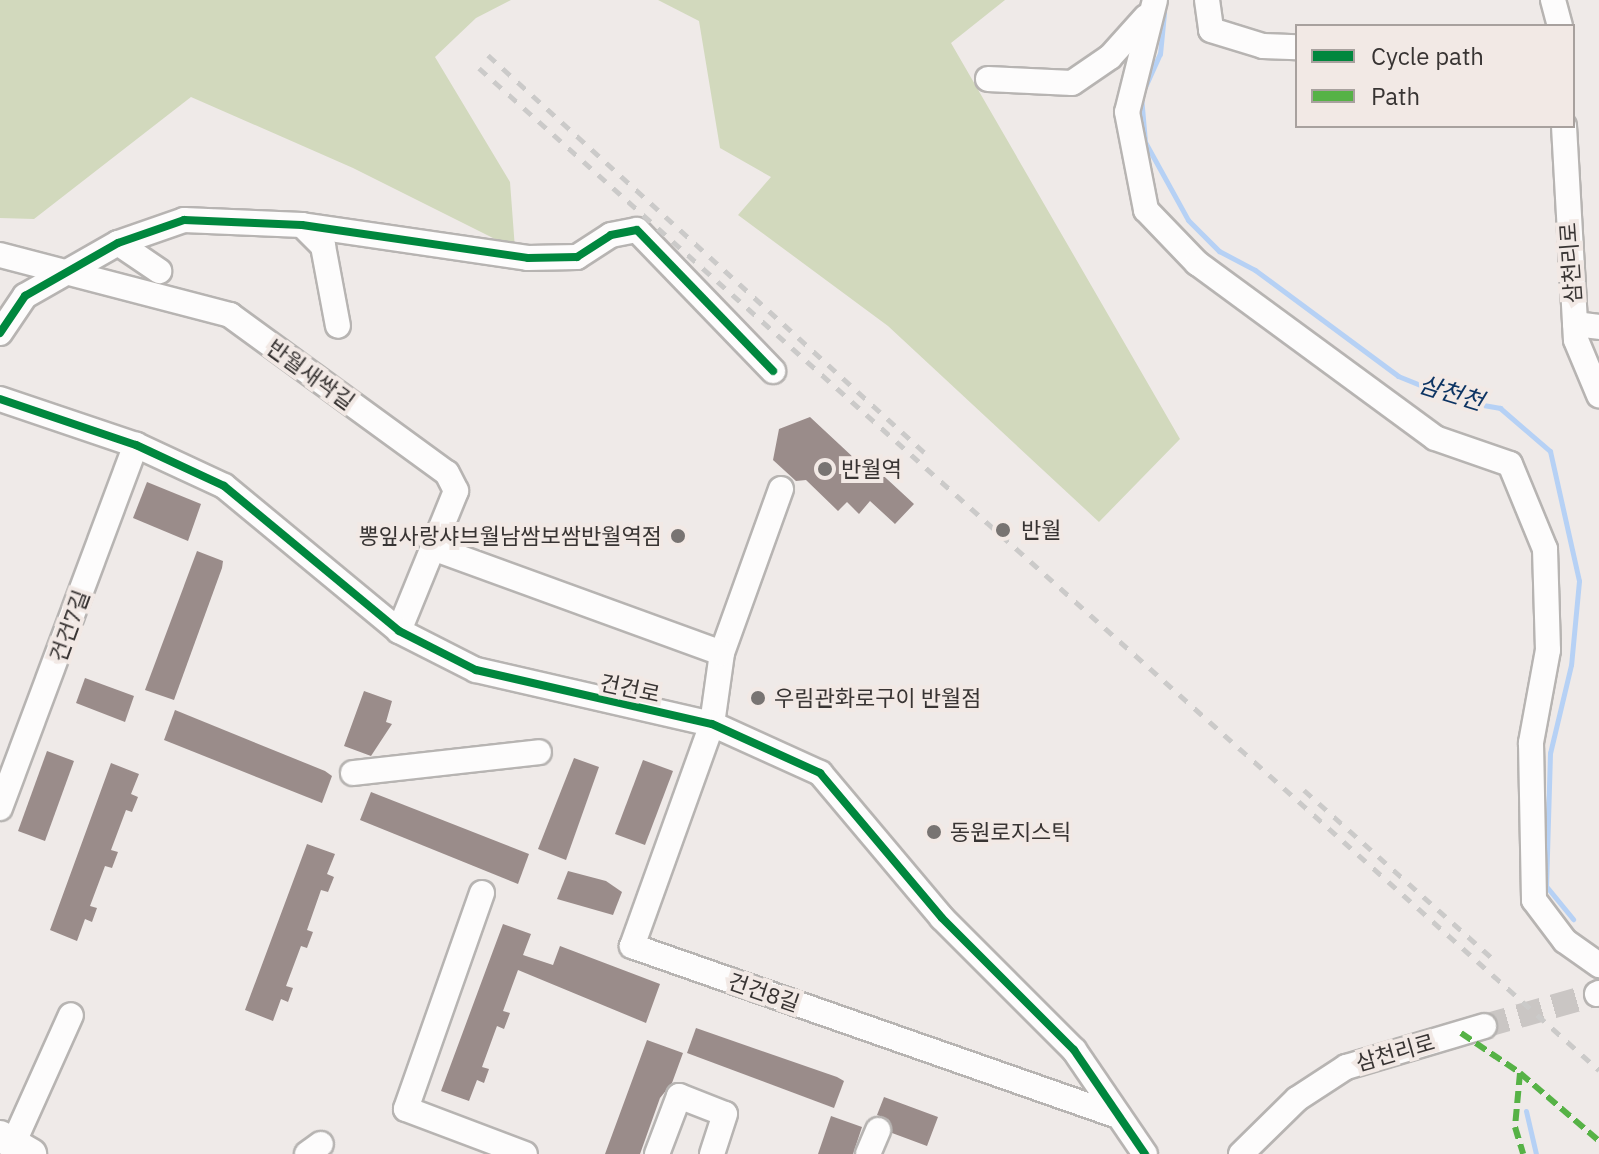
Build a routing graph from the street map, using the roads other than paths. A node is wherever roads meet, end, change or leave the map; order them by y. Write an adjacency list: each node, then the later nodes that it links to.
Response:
1 (1207, 0): 5 (street)
2 (1553, 0): 4 (street)
3 (1151, 8): 6 (street); 29 (street)
4 (1559, 24)
5 (1295, 47)
6 (988, 79)
7 (1564, 128): 14 (street, 삼천리로)
8 (302, 225): 9 (street); 13 (street); 16 (street)
9 (118, 243): 11 (street); 12 (street)
10 (0, 255): 12 (street, 반월새싹길)
11 (159, 271)
12 (63, 274): 15 (street); 21 (street, 반월새싹길)
13 (338, 326)
14 (1587, 326): 17 (street, 삼천리로)
15 (0, 333)
16 (773, 371)
17 (1599, 395)
18 (0, 399): 19 (street, 건건로)
19 (136, 445): 22 (street, 건건로); 27 (street, 건건7길)
20 (781, 489): 23 (street)
21 (433, 548): 22 (street, 반월새싹길); 23 (street)
22 (399, 631): 24 (street, 건건로)
23 (722, 653): 24 (street)
24 (712, 724): 32 (street, 건건로); 32 (street, 건건8길)
25 (539, 752): 26 (street)
26 (353, 773)
27 (0, 808)
28 (482, 893): 35 (street)
29 (1599, 965)
30 (71, 1015): 34 (street)
31 (1484, 1026): 40 (street, 삼천리로)
32 (1118, 1116): 39 (street, 건건로)
33 (878, 1130): 38 (street)
34 (15, 1145)
35 (525, 1154)
36 (657, 1154): 37 (street)
37 (712, 1154)
38 (868, 1154)
39 (1145, 1154)
40 (1241, 1154)

